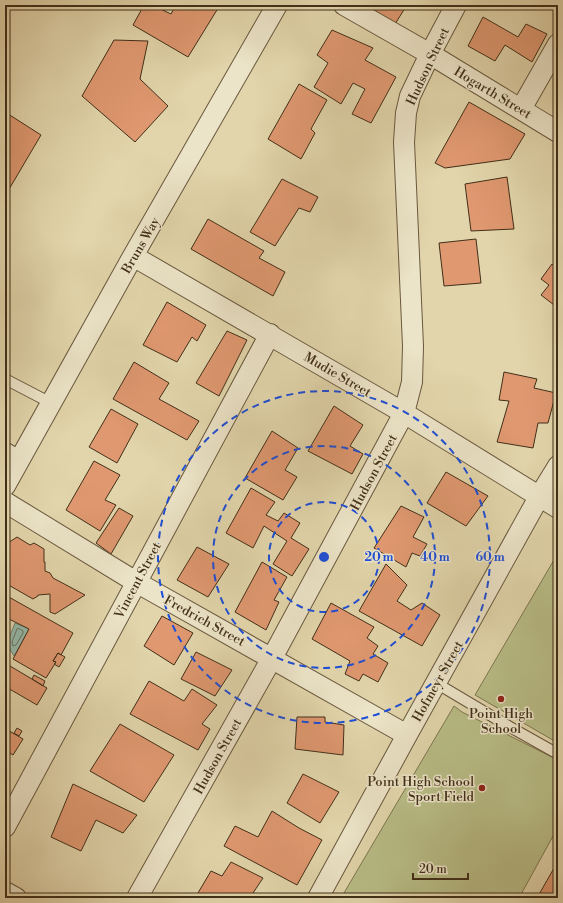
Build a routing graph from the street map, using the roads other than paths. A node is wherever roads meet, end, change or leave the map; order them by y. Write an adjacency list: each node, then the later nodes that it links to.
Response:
1 (277, 5): 8 (street, Bruns Way)
2 (344, 5): 5 (street, Hogarth Street)
3 (456, 5): 5 (street, Hudson Street)
4 (558, 44): 6 (street)
5 (430, 54): 6 (street, Hogarth Street); 12 (street, Hudson Street)
6 (521, 109): 7 (street, Hogarth Street)
7 (558, 132)
8 (133, 256): 9 (street, Mudie Street); 11 (street, Bruns Way)
9 (270, 334): 12 (street, Mudie Street); 19 (street, Vincent Street)
10 (5, 379): 11 (lane)
11 (51, 403): 13 (street, Bruns Way)
12 (404, 413): 16 (street, Mudie Street); 20 (street, Hudson Street)
13 (13, 452): 15 (street, Bruns Way)
14 (558, 466): 16 (street, Hofmeyr Street)
15 (5, 486)
16 (540, 497): 18 (street, Mudie Street); 21 (street, Hofmeyr Street)
17 (5, 502): 19 (street, Fredrich Street)
18 (558, 508)
19 (136, 582): 20 (street, Fredrich Street); 24 (street, Vincent Street)
20 (272, 658): 22 (street, Fredrich Street); 27 (street, Hudson Street)
21 (436, 683): 22 (street, Hofmeyr Street); 23 (lane)
22 (407, 735): 28 (street, Hofmeyr Street)
23 (558, 754)
24 (5, 827)
25 (5, 892): 26 (street)
26 (16, 898)
27 (137, 898)
28 (318, 898)

